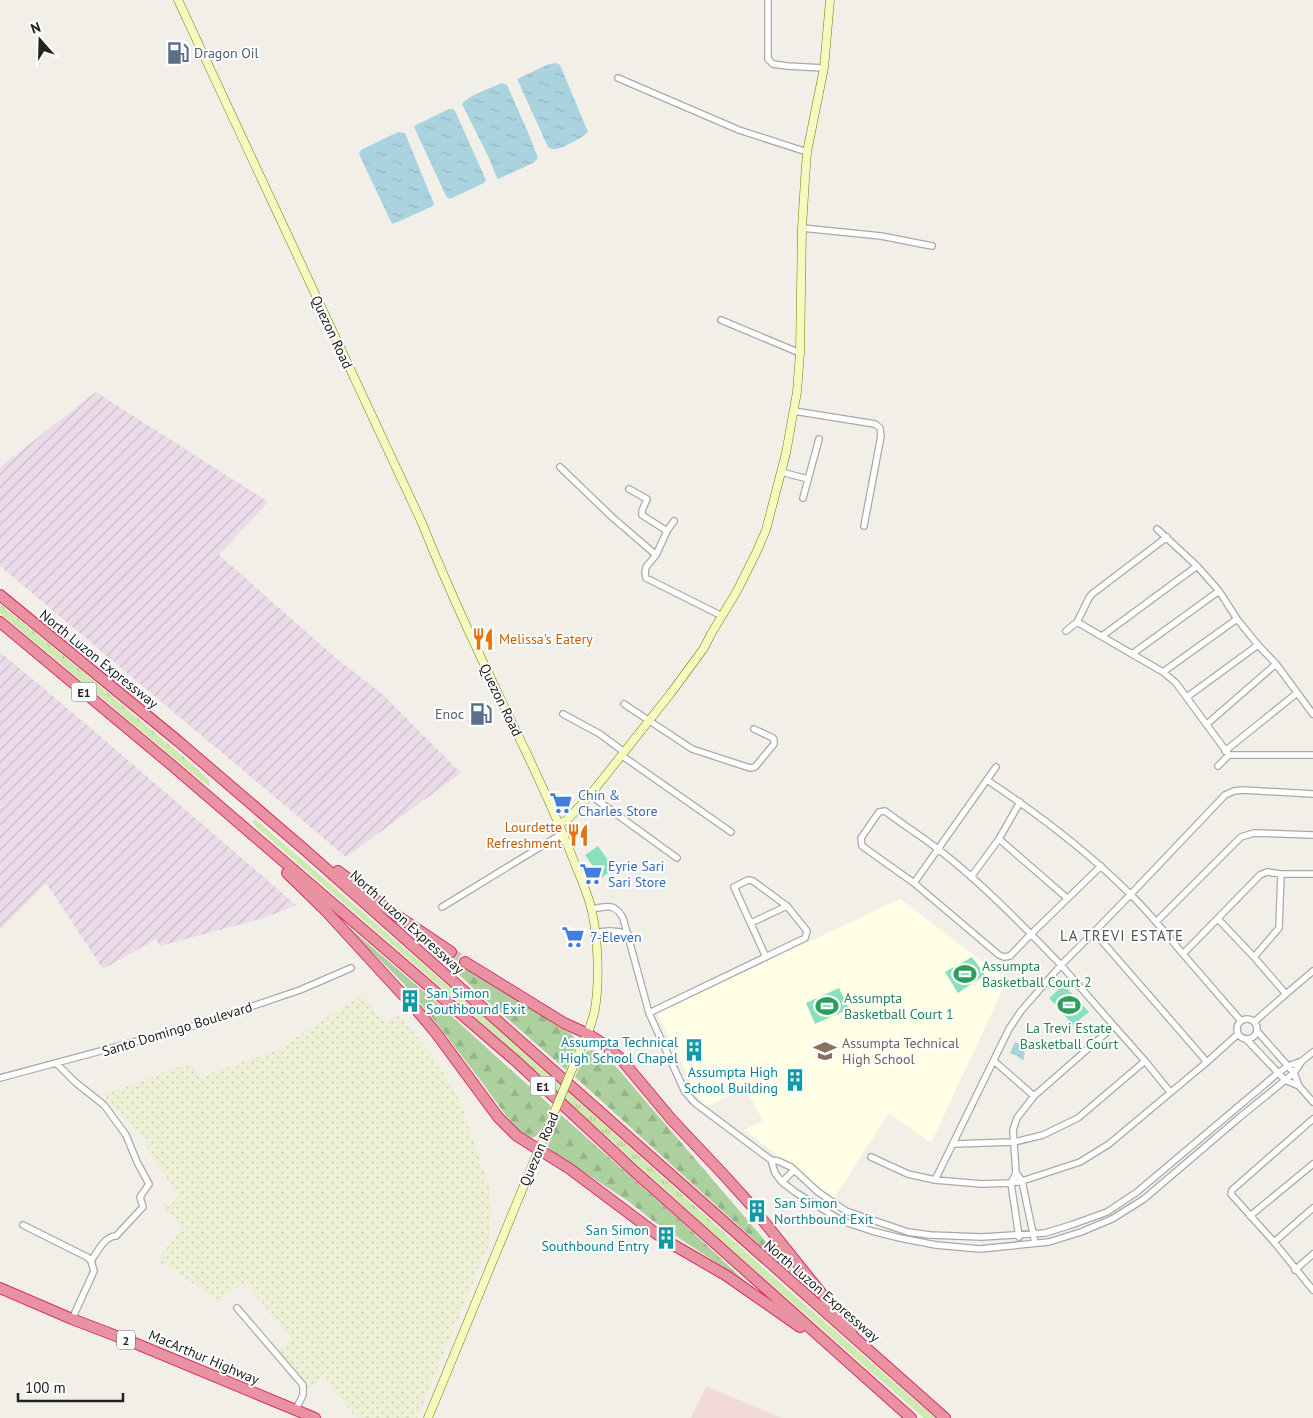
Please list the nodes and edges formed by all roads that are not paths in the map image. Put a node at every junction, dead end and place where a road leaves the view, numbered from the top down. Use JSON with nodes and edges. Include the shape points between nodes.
{"nodes":[{"id":1,"x":178,"y":0,"type":"edge"},
{"id":2,"x":768,"y":0,"type":"edge"},
{"id":3,"x":830,"y":0,"type":"edge"},
{"id":4,"x":824,"y":68,"type":"junction"},
{"id":5,"x":618,"y":78,"type":"dead end"},
{"id":6,"x":807,"y":152,"type":"junction"},
{"id":7,"x":802,"y":228,"type":"junction"},
{"id":8,"x":932,"y":246,"type":"dead end"},
{"id":9,"x":720,"y":320,"type":"dead end"},
{"id":10,"x":800,"y":353,"type":"junction"},
{"id":11,"x":794,"y":411,"type":"junction"},
{"id":12,"x":818,"y":439,"type":"dead end"},
{"id":13,"x":560,"y":466,"type":"dead end"},
{"id":14,"x":781,"y":472,"type":"junction"},
{"id":15,"x":808,"y":479,"type":"junction"},
{"id":16,"x":629,"y":489,"type":"dead end"},
{"id":17,"x":803,"y":498,"type":"dead end"},
{"id":18,"x":674,"y":521,"type":"dead end"},
{"id":19,"x":864,"y":526,"type":"dead end"},
{"id":20,"x":1157,"y":529,"type":"dead end"},
{"id":21,"x":667,"y":531,"type":"junction"},
{"id":22,"x":1167,"y":537,"type":"junction"},
{"id":23,"x":656,"y":555,"type":"junction"},
{"id":24,"x":1197,"y":566,"type":"junction"},
{"id":25,"x":1219,"y":591,"type":"junction"},
{"id":26,"x":0,"y":595,"type":"edge"},
{"id":27,"x":722,"y":616,"type":"junction"},
{"id":28,"x":1237,"y":619,"type":"junction"},
{"id":29,"x":0,"y":622,"type":"edge"},
{"id":30,"x":1077,"y":622,"type":"junction"},
{"id":31,"x":1066,"y":631,"type":"dead end"},
{"id":32,"x":1102,"y":636,"type":"junction"},
{"id":33,"x":1258,"y":645,"type":"junction"},
{"id":34,"x":1132,"y":654,"type":"junction"},
{"id":35,"x":1276,"y":664,"type":"junction"},
{"id":36,"x":1163,"y":672,"type":"junction"},
{"id":37,"x":1297,"y":693,"type":"junction"},
{"id":38,"x":1187,"y":697,"type":"junction"},
{"id":39,"x":624,"y":704,"type":"dead end"},
{"id":40,"x":563,"y":714,"type":"dead end"},
{"id":41,"x":1313,"y":714,"type":"edge"},
{"id":42,"x":649,"y":721,"type":"junction"},
{"id":43,"x":1206,"y":724,"type":"junction"},
{"id":44,"x":754,"y":729,"type":"dead end"},
{"id":45,"x":623,"y":753,"type":"junction"},
{"id":46,"x":1227,"y":753,"type":"junction"},
{"id":47,"x":1313,"y":755,"type":"edge"},
{"id":48,"x":168,"y":762,"type":"junction"},
{"id":49,"x":1218,"y":766,"type":"dead end"},
{"id":50,"x":996,"y":767,"type":"dead end"},
{"id":51,"x":987,"y":780,"type":"junction"},
{"id":52,"x":1313,"y":794,"type":"edge"},
{"id":53,"x":590,"y":795,"type":"junction"},
{"id":54,"x":1020,"y":802,"type":"junction"},
{"id":55,"x":560,"y":824,"type":"junction"},
{"id":56,"x":730,"y":832,"type":"dead end"},
{"id":57,"x":563,"y":833,"type":"junction"},
{"id":58,"x":1313,"y":835,"type":"edge"},
{"id":59,"x":999,"y":839,"type":"junction"},
{"id":60,"x":938,"y":849,"type":"junction"},
{"id":61,"x":305,"y":850,"type":"junction"},
{"id":62,"x":677,"y":858,"type":"dead end"},
{"id":63,"x":1101,"y":866,"type":"junction"},
{"id":64,"x":1281,"y":874,"type":"junction"},
{"id":65,"x":1313,"y":874,"type":"edge"},
{"id":66,"x":971,"y":878,"type":"junction"},
{"id":67,"x":914,"y":883,"type":"junction"},
{"id":68,"x":1131,"y":894,"type":"junction"},
{"id":69,"x":1067,"y":898,"type":"junction"},
{"id":70,"x":788,"y":906,"type":"junction"},
{"id":71,"x":442,"y":907,"type":"dead end"},
{"id":72,"x":591,"y":909,"type":"junction"},
{"id":73,"x":1218,"y":919,"type":"junction"},
{"id":74,"x":1156,"y":922,"type":"junction"},
{"id":75,"x":751,"y":923,"type":"junction"},
{"id":76,"x":1094,"y":932,"type":"junction"},
{"id":77,"x":595,"y":933,"type":"junction"},
{"id":78,"x":628,"y":934,"type":"junction"},
{"id":79,"x":1031,"y":934,"type":"junction"},
{"id":80,"x":450,"y":952,"type":"tunnel mouth"},
{"id":81,"x":1183,"y":954,"type":"junction"},
{"id":82,"x":766,"y":957,"type":"junction"},
{"id":83,"x":1254,"y":957,"type":"junction"},
{"id":84,"x":465,"y":962,"type":"tunnel mouth"},
{"id":85,"x":1061,"y":965,"type":"junction"},
{"id":86,"x":351,"y":968,"type":"dead end"},
{"id":87,"x":1313,"y":971,"type":"edge"},
{"id":88,"x":1286,"y":994,"type":"junction"},
{"id":89,"x":404,"y":995,"type":"tunnel mouth"},
{"id":90,"x":414,"y":1008,"type":"tunnel mouth"},
{"id":91,"x":650,"y":1013,"type":"junction"},
{"id":92,"x":1241,"y":1021,"type":"junction"},
{"id":93,"x":1254,"y":1022,"type":"junction"},
{"id":94,"x":1114,"y":1026,"type":"junction"},
{"id":95,"x":1257,"y":1031,"type":"junction"},
{"id":96,"x":588,"y":1034,"type":"junction"},
{"id":97,"x":1238,"y":1034,"type":"junction"},
{"id":98,"x":1246,"y":1039,"type":"junction"},
{"id":99,"x":1313,"y":1052,"type":"edge"},
{"id":100,"x":994,"y":1061,"type":"junction"},
{"id":101,"x":1145,"y":1061,"type":"junction"},
{"id":102,"x":1302,"y":1061,"type":"junction"},
{"id":103,"x":1207,"y":1062,"type":"junction"},
{"id":104,"x":57,"y":1064,"type":"junction"},
{"id":105,"x":1288,"y":1066,"type":"junction"},
{"id":106,"x":1278,"y":1073,"type":"junction"},
{"id":107,"x":1294,"y":1073,"type":"junction"},
{"id":108,"x":0,"y":1078,"type":"edge"},
{"id":109,"x":1285,"y":1080,"type":"junction"},
{"id":110,"x":1299,"y":1086,"type":"junction"},
{"id":111,"x":1170,"y":1092,"type":"junction"},
{"id":112,"x":1034,"y":1096,"type":"junction"},
{"id":113,"x":1313,"y":1102,"type":"edge"},
{"id":114,"x":1313,"y":1119,"type":"edge"},
{"id":115,"x":1014,"y":1142,"type":"junction"},
{"id":116,"x":953,"y":1144,"type":"junction"},
{"id":117,"x":538,"y":1150,"type":"junction"},
{"id":118,"x":871,"y":1157,"type":"dead end"},
{"id":119,"x":772,"y":1160,"type":"junction"},
{"id":120,"x":1313,"y":1164,"type":"edge"},
{"id":121,"x":794,"y":1170,"type":"junction"},
{"id":122,"x":1016,"y":1172,"type":"junction"},
{"id":123,"x":935,"y":1180,"type":"junction"},
{"id":124,"x":1022,"y":1181,"type":"junction"},
{"id":125,"x":782,"y":1182,"type":"junction"},
{"id":126,"x":1011,"y":1183,"type":"junction"},
{"id":127,"x":818,"y":1192,"type":"junction"},
{"id":128,"x":1137,"y":1192,"type":"junction"},
{"id":129,"x":1144,"y":1199,"type":"junction"},
{"id":130,"x":812,"y":1203,"type":"junction"},
{"id":131,"x":751,"y":1205,"type":"dead end"},
{"id":132,"x":1313,"y":1208,"type":"edge"},
{"id":133,"x":1250,"y":1216,"type":"junction"},
{"id":134,"x":761,"y":1218,"type":"dead end"},
{"id":135,"x":23,"y":1225,"type":"dead end"},
{"id":136,"x":1033,"y":1233,"type":"junction"},
{"id":137,"x":658,"y":1235,"type":"dead end"},
{"id":138,"x":1019,"y":1235,"type":"junction"},
{"id":139,"x":1274,"y":1242,"type":"junction"},
{"id":140,"x":672,"y":1244,"type":"dead end"},
{"id":141,"x":1035,"y":1244,"type":"junction"},
{"id":142,"x":1021,"y":1245,"type":"junction"},
{"id":143,"x":1313,"y":1254,"type":"edge"},
{"id":144,"x":91,"y":1262,"type":"junction"},
{"id":145,"x":1296,"y":1270,"type":"junction"},
{"id":146,"x":0,"y":1288,"type":"edge"},
{"id":147,"x":1313,"y":1290,"type":"edge"},
{"id":148,"x":237,"y":1308,"type":"dead end"},
{"id":149,"x":72,"y":1319,"type":"junction"},
{"id":150,"x":864,"y":1377,"type":"junction"},
{"id":151,"x":296,"y":1409,"type":"junction"},
{"id":152,"x":315,"y":1418,"type":"edge"},
{"id":153,"x":428,"y":1418,"type":"edge"},
{"id":154,"x":911,"y":1418,"type":"edge"},
{"id":155,"x":947,"y":1418,"type":"edge"}],
"edges":[{"from":1,"to":55,"type":"main road","name":"Quezon Road"},
{"from":2,"to":4,"type":"street","via":[[768,59],[773,64]]},
{"from":3,"to":4,"type":"main road"},
{"from":4,"to":6,"type":"main road"},
{"from":5,"to":6,"type":"street","via":[[739,130]]},
{"from":6,"to":7,"type":"main road"},
{"from":7,"to":8,"type":"street","via":[[881,236]]},
{"from":7,"to":10,"type":"main road"},
{"from":9,"to":10,"type":"street"},
{"from":10,"to":11,"type":"main road"},
{"from":11,"to":14,"type":"main road"},
{"from":11,"to":19,"type":"street","via":[[875,424],[880,428]]},
{"from":12,"to":15,"type":"street"},
{"from":13,"to":23,"type":"street"},
{"from":14,"to":15,"type":"street"},
{"from":14,"to":27,"type":"main road","via":[[766,530]]},
{"from":15,"to":17,"type":"street"},
{"from":16,"to":21,"type":"street","via":[[647,499],[642,515]]},
{"from":18,"to":21,"type":"street"},
{"from":20,"to":22,"type":"street"},
{"from":21,"to":23,"type":"street"},
{"from":22,"to":24,"type":"street"},
{"from":22,"to":30,"type":"street","via":[[1092,594]]},
{"from":23,"to":27,"type":"street","via":[[646,567],[646,578]]},
{"from":24,"to":25,"type":"street"},
{"from":24,"to":32,"type":"street"},
{"from":25,"to":28,"type":"street"},
{"from":25,"to":34,"type":"street"},
{"from":26,"to":61,"type":"highway","name":"North Luzon Expressway","number":"E1"},
{"from":27,"to":42,"type":"main road","via":[[704,648]]},
{"from":28,"to":33,"type":"street"},
{"from":28,"to":36,"type":"street"},
{"from":29,"to":48,"type":"highway","number":"E1"},
{"from":30,"to":31,"type":"street"},
{"from":30,"to":32,"type":"street"},
{"from":32,"to":34,"type":"street"},
{"from":33,"to":35,"type":"street"},
{"from":33,"to":38,"type":"street"},
{"from":34,"to":36,"type":"street"},
{"from":35,"to":37,"type":"street"},
{"from":35,"to":43,"type":"street"},
{"from":36,"to":38,"type":"street"},
{"from":37,"to":41,"type":"street"},
{"from":37,"to":46,"type":"street"},
{"from":38,"to":43,"type":"street"},
{"from":39,"to":42,"type":"street"},
{"from":40,"to":45,"type":"street","via":[[600,734]]},
{"from":42,"to":44,"type":"street","via":[[692,749],[750,768],[755,767],[774,744],[773,738]]},
{"from":42,"to":45,"type":"main road"},
{"from":43,"to":46,"type":"street"},
{"from":45,"to":53,"type":"main road"},
{"from":45,"to":56,"type":"street"},
{"from":46,"to":47,"type":"street"},
{"from":46,"to":49,"type":"street"},
{"from":48,"to":89,"type":"highway","via":[[183,782],[306,891]]},
{"from":48,"to":150,"type":"highway","number":"E1","via":[[517,1062]]},
{"from":50,"to":51,"type":"street"},
{"from":51,"to":54,"type":"street"},
{"from":51,"to":60,"type":"street"},
{"from":52,"to":68,"type":"street","via":[[1243,790],[1225,795]]},
{"from":53,"to":55,"type":"main road"},
{"from":53,"to":62,"type":"street"},
{"from":54,"to":59,"type":"street"},
{"from":54,"to":63,"type":"street"},
{"from":55,"to":57,"type":"main road","name":"Quezon Road"},
{"from":57,"to":71,"type":"street"},
{"from":57,"to":72,"type":"main road","name":"Quezon Road"},
{"from":58,"to":74,"type":"street","via":[[1254,833],[1241,837]]},
{"from":59,"to":66,"type":"street"},
{"from":59,"to":69,"type":"street"},
{"from":60,"to":66,"type":"street"},
{"from":60,"to":67,"type":"street"},
{"from":60,"to":67,"type":"street","via":[[884,811],[879,812],[860,838],[862,846]]},
{"from":61,"to":80,"type":"highway","via":[[322,858],[390,912]]},
{"from":61,"to":155,"type":"highway","name":"North Luzon Expressway","number":"E1"},
{"from":63,"to":68,"type":"street"},
{"from":63,"to":69,"type":"street"},
{"from":64,"to":65,"type":"street"},
{"from":64,"to":73,"type":"street","via":[[1268,872],[1260,875]]},
{"from":64,"to":83,"type":"street","via":[[1279,928]]},
{"from":66,"to":79,"type":"street"},
{"from":67,"to":79,"type":"street","via":[[999,955],[1010,956]]},
{"from":68,"to":74,"type":"street"},
{"from":68,"to":76,"type":"street"},
{"from":69,"to":79,"type":"street"},
{"from":70,"to":75,"type":"street"},
{"from":70,"to":75,"type":"street","via":[[753,880],[748,880],[734,887]]},
{"from":70,"to":82,"type":"street","via":[[807,931],[805,938]]},
{"from":72,"to":77,"type":"main road","name":"Quezon Road"},
{"from":72,"to":78,"type":"street","via":[[616,908]]},
{"from":73,"to":81,"type":"street"},
{"from":73,"to":83,"type":"street"},
{"from":74,"to":81,"type":"street"},
{"from":75,"to":82,"type":"street"},
{"from":76,"to":85,"type":"street"},
{"from":76,"to":103,"type":"street"},
{"from":77,"to":78,"type":"street","via":[[608,930]]},
{"from":77,"to":96,"type":"main road","name":"Quezon Road","via":[[595,1009]]},
{"from":78,"to":91,"type":"street"},
{"from":79,"to":85,"type":"street"},
{"from":81,"to":92,"type":"street"},
{"from":82,"to":91,"type":"street"},
{"from":83,"to":88,"type":"street"},
{"from":84,"to":96,"type":"highway","via":[[564,1023]]},
{"from":85,"to":94,"type":"street"},
{"from":85,"to":100,"type":"street","via":[[1021,1011]]},
{"from":86,"to":104,"type":"street","name":"Santo Domingo Boulevard","via":[[300,990],[215,1019]]},
{"from":87,"to":88,"type":"street"},
{"from":88,"to":93,"type":"street"},
{"from":90,"to":117,"type":"highway","via":[[436,1032],[498,1117],[517,1136]]},
{"from":91,"to":119,"type":"street","via":[[684,1092]]},
{"from":92,"to":93,"type":"street"},
{"from":92,"to":97,"type":"street"},
{"from":93,"to":95,"type":"street"},
{"from":94,"to":101,"type":"street"},
{"from":94,"to":112,"type":"street"},
{"from":95,"to":98,"type":"street"},
{"from":95,"to":105,"type":"street"},
{"from":96,"to":117,"type":"main road","name":"Quezon Road","bridge":true},
{"from":96,"to":131,"type":"highway","via":[[621,1059]]},
{"from":97,"to":98,"type":"street"},
{"from":97,"to":103,"type":"street"},
{"from":98,"to":106,"type":"street"},
{"from":99,"to":102,"type":"street"},
{"from":100,"to":112,"type":"street"},
{"from":100,"to":116,"type":"street"},
{"from":101,"to":111,"type":"street"},
{"from":101,"to":115,"type":"street","via":[[1078,1118],[1043,1135]]},
{"from":102,"to":105,"type":"street"},
{"from":102,"to":107,"type":"street"},
{"from":103,"to":111,"type":"street"},
{"from":104,"to":108,"type":"street","name":"Santo Domingo Boulevard"},
{"from":104,"to":144,"type":"street","via":[[104,1104],[126,1134],[149,1184],[140,1197],[143,1207],[116,1236],[107,1240]]},
{"from":105,"to":106,"type":"street"},
{"from":105,"to":107,"type":"street"},
{"from":106,"to":109,"type":"street"},
{"from":106,"to":128,"type":"street"},
{"from":107,"to":109,"type":"street"},
{"from":107,"to":110,"type":"street"},
{"from":109,"to":110,"type":"street"},
{"from":109,"to":129,"type":"street"},
{"from":110,"to":113,"type":"street"},
{"from":111,"to":124,"type":"street","via":[[1093,1155]]},
{"from":112,"to":115,"type":"street","via":[[1017,1118]]},
{"from":114,"to":133,"type":"street","via":[[1232,1190],[1234,1199]]},
{"from":115,"to":116,"type":"street"},
{"from":115,"to":122,"type":"street"},
{"from":116,"to":123,"type":"street"},
{"from":117,"to":137,"type":"highway","via":[[570,1169]]},
{"from":117,"to":153,"type":"main road","name":"Quezon Road"},
{"from":118,"to":123,"type":"street","via":[[908,1174]]},
{"from":119,"to":121,"type":"street"},
{"from":119,"to":125,"type":"street","via":[[775,1173]]},
{"from":120,"to":133,"type":"street"},
{"from":121,"to":125,"type":"street"},
{"from":121,"to":127,"type":"street"},
{"from":122,"to":124,"type":"street"},
{"from":122,"to":126,"type":"street"},
{"from":123,"to":126,"type":"street"},
{"from":124,"to":126,"type":"street"},
{"from":124,"to":136,"type":"street"},
{"from":125,"to":130,"type":"street"},
{"from":126,"to":138,"type":"street"},
{"from":127,"to":130,"type":"street"},
{"from":127,"to":138,"type":"street","via":[[846,1211],[908,1232],[982,1237]]},
{"from":128,"to":129,"type":"street"},
{"from":128,"to":136,"type":"street","via":[[1107,1212],[1071,1226]]},
{"from":129,"to":141,"type":"street","via":[[1112,1219],[1081,1232]]},
{"from":130,"to":142,"type":"street","via":[[842,1221],[900,1238],[980,1249]]},
{"from":132,"to":139,"type":"street"},
{"from":133,"to":139,"type":"street"},
{"from":134,"to":155,"type":"highway","via":[[844,1320]]},
{"from":135,"to":144,"type":"street"},
{"from":136,"to":138,"type":"street"},
{"from":136,"to":141,"type":"street"},
{"from":138,"to":142,"type":"street"},
{"from":139,"to":145,"type":"street"},
{"from":140,"to":150,"type":"highway","via":[[727,1276]]},
{"from":141,"to":142,"type":"street"},
{"from":143,"to":145,"type":"street"},
{"from":144,"to":149,"type":"street","via":[[94,1271]]},
{"from":145,"to":147,"type":"street"},
{"from":146,"to":149,"type":"highway","name":"MacArthur Highway","number":"2"},
{"from":148,"to":151,"type":"street","via":[[303,1385],[303,1395]]},
{"from":149,"to":151,"type":"highway","name":"MacArthur Highway","number":"2"},
{"from":150,"to":154,"type":"highway","number":"E1"},
{"from":151,"to":152,"type":"highway","name":"MacArthur Highway","number":"2"}]}
